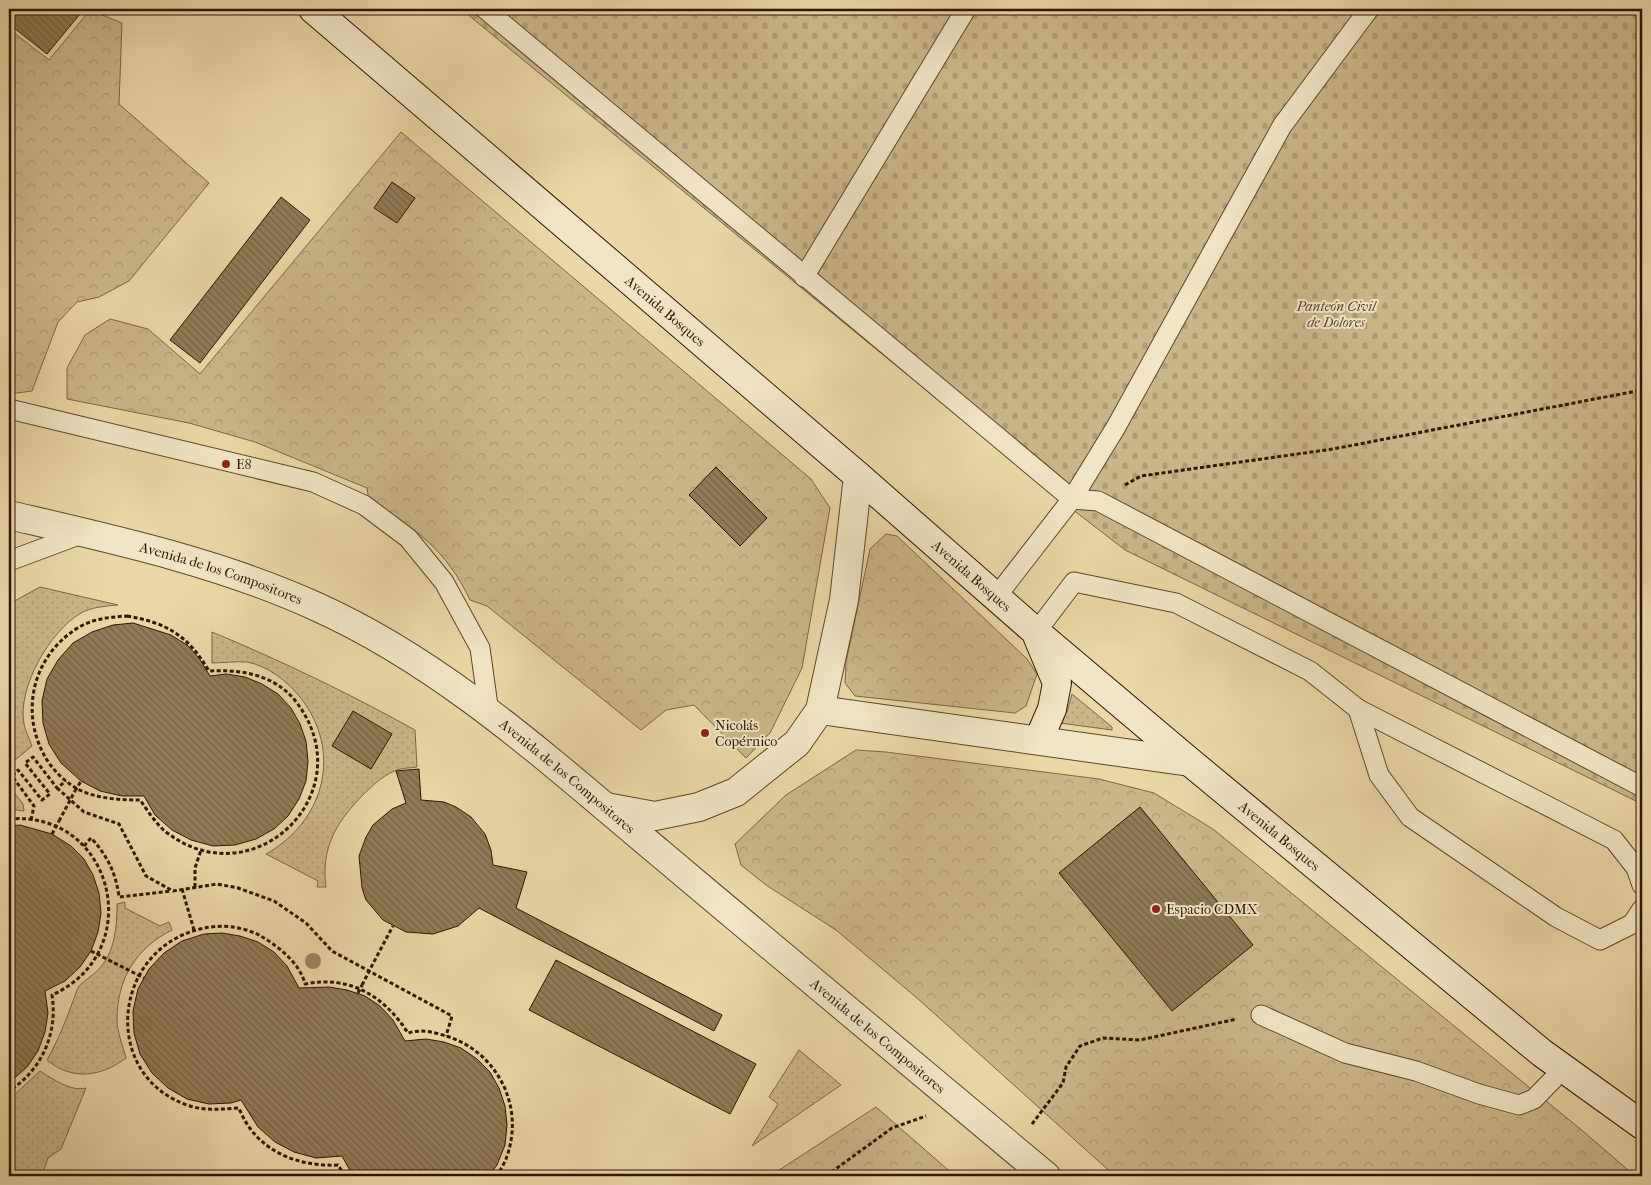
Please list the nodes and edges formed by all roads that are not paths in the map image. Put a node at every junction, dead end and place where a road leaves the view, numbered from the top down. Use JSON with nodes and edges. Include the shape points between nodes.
{"nodes":[{"id":1,"x":314,"y":9,"type":"edge"},
{"id":2,"x":485,"y":9,"type":"edge"},
{"id":3,"x":966,"y":9,"type":"edge"},
{"id":4,"x":1369,"y":9,"type":"edge"},
{"id":5,"x":804,"y":277,"type":"junction"},
{"id":6,"x":9,"y":409,"type":"edge"},
{"id":7,"x":858,"y":476,"type":"junction"},
{"id":8,"x":1072,"y":498,"type":"junction"},
{"id":9,"x":9,"y":515,"type":"edge"},
{"id":10,"x":85,"y":532,"type":"junction"},
{"id":11,"x":9,"y":561,"type":"edge"},
{"id":12,"x":996,"y":597,"type":"junction"},
{"id":13,"x":1036,"y":632,"type":"junction"},
{"id":14,"x":1358,"y":709,"type":"junction"},
{"id":15,"x":820,"y":710,"type":"junction"},
{"id":16,"x":489,"y":713,"type":"junction"},
{"id":17,"x":1039,"y":739,"type":"junction"},
{"id":18,"x":1190,"y":762,"type":"junction"},
{"id":19,"x":1642,"y":786,"type":"edge"},
{"id":20,"x":605,"y":807,"type":"junction"},
{"id":21,"x":1642,"y":885,"type":"edge"},
{"id":22,"x":1642,"y":909,"type":"edge"},
{"id":23,"x":1261,"y":1015,"type":"road end"},
{"id":24,"x":1564,"y":1068,"type":"junction"},
{"id":25,"x":1642,"y":1125,"type":"edge"},
{"id":26,"x":1046,"y":1176,"type":"edge"}],
"edges":[{"from":1,"to":7,"type":"street","name":"Avenida Bosques"},
{"from":2,"to":5,"type":"lane"},
{"from":3,"to":5,"type":"lane"},
{"from":4,"to":8,"type":"lane","via":[[1282,126],[1116,427]]},
{"from":5,"to":8,"type":"lane"},
{"from":6,"to":16,"type":"lane","via":[[313,482],[364,505],[408,538],[444,582],[480,648]]},
{"from":7,"to":12,"type":"street","name":"Avenida Bosques"},
{"from":7,"to":15,"type":"street","via":[[844,600]]},
{"from":8,"to":12,"type":"lane"},
{"from":8,"to":19,"type":"lane","via":[[1098,501]]},
{"from":9,"to":10,"type":"street","name":"Avenida de los Compositores"},
{"from":10,"to":11,"type":"lane"},
{"from":10,"to":16,"type":"street","name":"Avenida de los Compositores","via":[[228,571],[317,606],[427,669]]},
{"from":12,"to":13,"type":"street","name":"Avenida Bosques"},
{"from":13,"to":14,"type":"lane","via":[[1074,582],[1176,603],[1310,671]]},
{"from":13,"to":17,"type":"street","via":[[1057,682],[1052,710]]},
{"from":13,"to":18,"type":"street","name":"Avenida Bosques"},
{"from":14,"to":21,"type":"lane","via":[[1614,840],[1636,868]]},
{"from":14,"to":22,"type":"lane","via":[[1379,775],[1410,817],[1556,917],[1600,940],[1632,924]]},
{"from":15,"to":17,"type":"street"},
{"from":15,"to":20,"type":"street","via":[[796,743],[736,792],[699,807],[655,816]]},
{"from":16,"to":20,"type":"street","name":"Avenida de los Compositores"},
{"from":17,"to":18,"type":"street"},
{"from":18,"to":24,"type":"street","name":"Avenida Bosques"},
{"from":20,"to":26,"type":"street","name":"Avenida de los Compositores"},
{"from":23,"to":24,"type":"lane","via":[[1345,1053],[1416,1071],[1519,1105],[1534,1099]]},
{"from":24,"to":25,"type":"street","name":"Avenida Bosques"}]}
